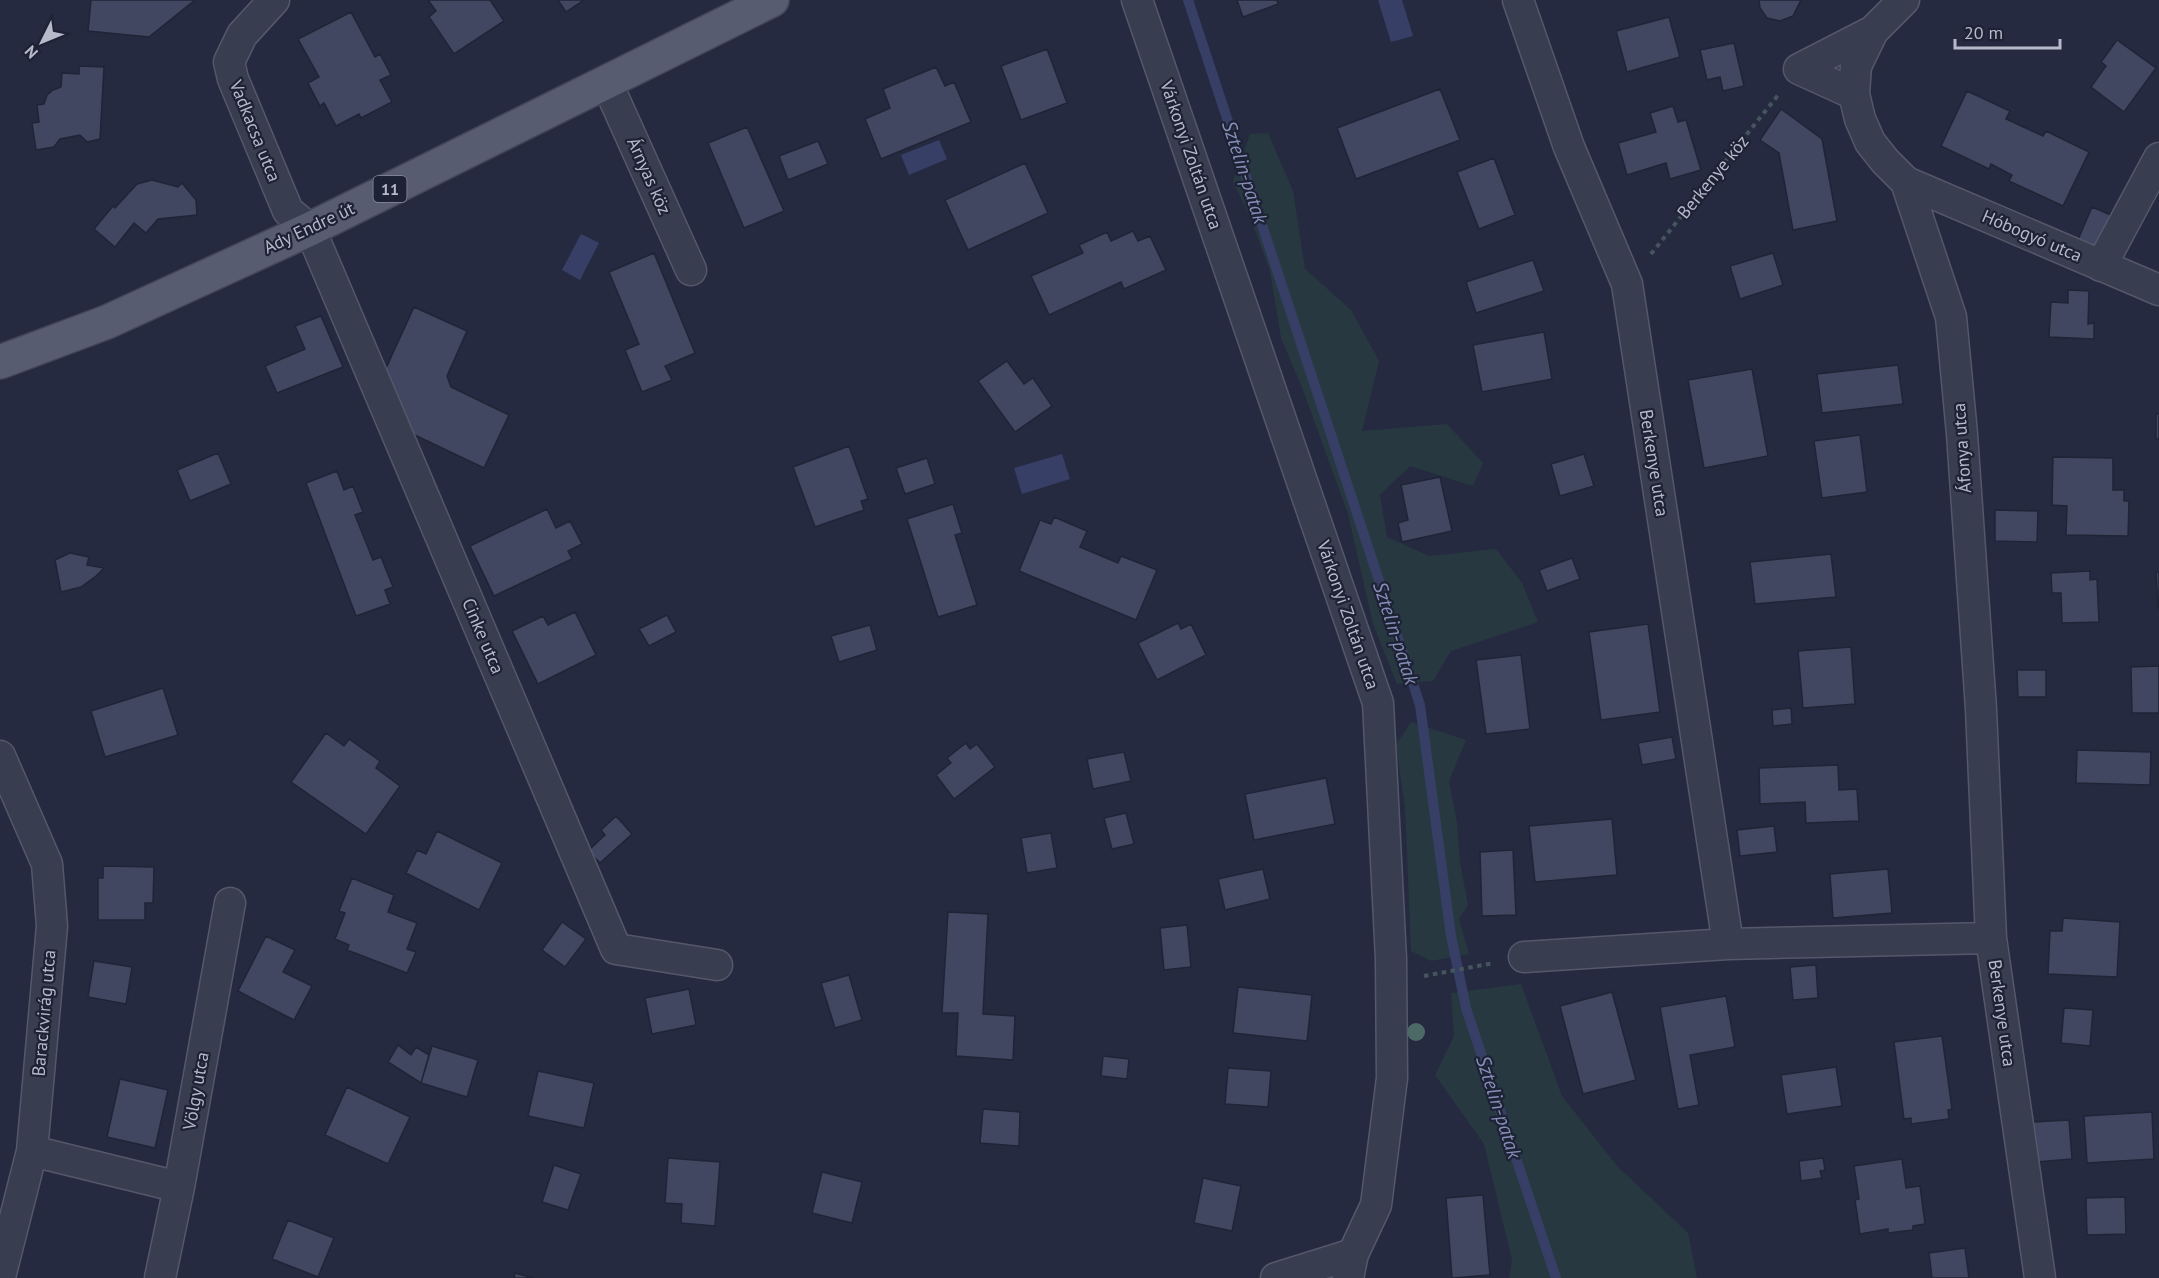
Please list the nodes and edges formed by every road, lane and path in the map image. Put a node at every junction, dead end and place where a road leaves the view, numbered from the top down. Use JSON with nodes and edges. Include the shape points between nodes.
{"nodes":[{"id":1,"x":274,"y":0,"type":"edge"},
{"id":2,"x":772,"y":0,"type":"edge"},
{"id":3,"x":1137,"y":0,"type":"edge"},
{"id":4,"x":1518,"y":0,"type":"edge"},
{"id":5,"x":1904,"y":0,"type":"edge"},
{"id":6,"x":1874,"y":31,"type":"junction"},
{"id":7,"x":1799,"y":69,"type":"junction"},
{"id":8,"x":606,"y":81,"type":"junction"},
{"id":9,"x":1854,"y":94,"type":"junction"},
{"id":10,"x":2159,"y":158,"type":"edge"},
{"id":11,"x":1906,"y":182,"type":"junction"},
{"id":12,"x":310,"y":229,"type":"junction"},
{"id":13,"x":2101,"y":266,"type":"junction"},
{"id":14,"x":692,"y":270,"type":"dead end"},
{"id":15,"x":1627,"y":284,"type":"junction"},
{"id":16,"x":2159,"y":290,"type":"edge"},
{"id":17,"x":0,"y":362,"type":"edge"},
{"id":18,"x":0,"y":756,"type":"edge"},
{"id":19,"x":230,"y":903,"type":"dead end"},
{"id":20,"x":1991,"y":938,"type":"junction"},
{"id":21,"x":1728,"y":944,"type":"junction"},
{"id":22,"x":1524,"y":957,"type":"dead end"},
{"id":23,"x":717,"y":965,"type":"dead end"},
{"id":24,"x":1482,"y":966,"type":"dead end"},
{"id":25,"x":1424,"y":976,"type":"dead end"},
{"id":26,"x":32,"y":1151,"type":"junction"},
{"id":27,"x":179,"y":1186,"type":"junction"},
{"id":28,"x":1350,"y":1266,"type":"edge"},
{"id":29,"x":0,"y":1277,"type":"edge"},
{"id":30,"x":160,"y":1278,"type":"edge"},
{"id":31,"x":1276,"y":1278,"type":"edge"},
{"id":32,"x":2040,"y":1278,"type":"edge"}],
"edges":[{"from":1,"to":12,"type":"street","name":"Vadkacsa utca","via":[[242,35],[229,62],[288,211]]},
{"from":2,"to":8,"type":"main road","name":"Ady Endre út","number":"11"},
{"from":3,"to":28,"type":"street","name":"Várkonyi Zoltán utca","via":[[1378,704],[1392,1078],[1376,1205]]},
{"from":4,"to":15,"type":"street","name":"Berkenye utca","via":[[1569,147]]},
{"from":5,"to":6,"type":"street","name":"Áfonya utca"},
{"from":6,"to":7,"type":"street"},
{"from":6,"to":9,"type":"street","name":"Áfonya utca","via":[[1856,66]]},
{"from":7,"to":9,"type":"street"},
{"from":7,"to":15,"type":"path","name":"Berkenye köz"},
{"from":8,"to":12,"type":"main road","name":"Ady Endre út","number":"11"},
{"from":8,"to":14,"type":"street","name":"Árnyas köz"},
{"from":9,"to":11,"type":"street","name":"Áfonya utca","via":[[1870,142]]},
{"from":10,"to":13,"type":"street"},
{"from":11,"to":13,"type":"street","name":"Hóbogyó utca"},
{"from":11,"to":20,"type":"street","name":"Áfonya utca","via":[[1951,317],[1981,709]]},
{"from":12,"to":17,"type":"main road","name":"Ady Endre út","number":"11","via":[[107,322]]},
{"from":12,"to":23,"type":"street","name":"Cinke utca","via":[[616,949]]},
{"from":13,"to":16,"type":"street","name":"Hóbogyó utca"},
{"from":15,"to":21,"type":"street","name":"Berkenye utca"},
{"from":18,"to":26,"type":"street","name":"Barackvirág utca","via":[[47,864],[50,895],[52,926]]},
{"from":19,"to":27,"type":"street","name":"Völgy utca"},
{"from":20,"to":21,"type":"street","name":"Berkenye utca"},
{"from":20,"to":32,"type":"street","name":"Berkenye utca"},
{"from":21,"to":22,"type":"street","name":"Berkenye utca"},
{"from":24,"to":25,"type":"path"},
{"from":26,"to":27,"type":"street"},
{"from":26,"to":29,"type":"street","name":"Barackvirág utca"},
{"from":27,"to":30,"type":"street","name":"Völgy utca"},
{"from":28,"to":31,"type":"street"}]}
